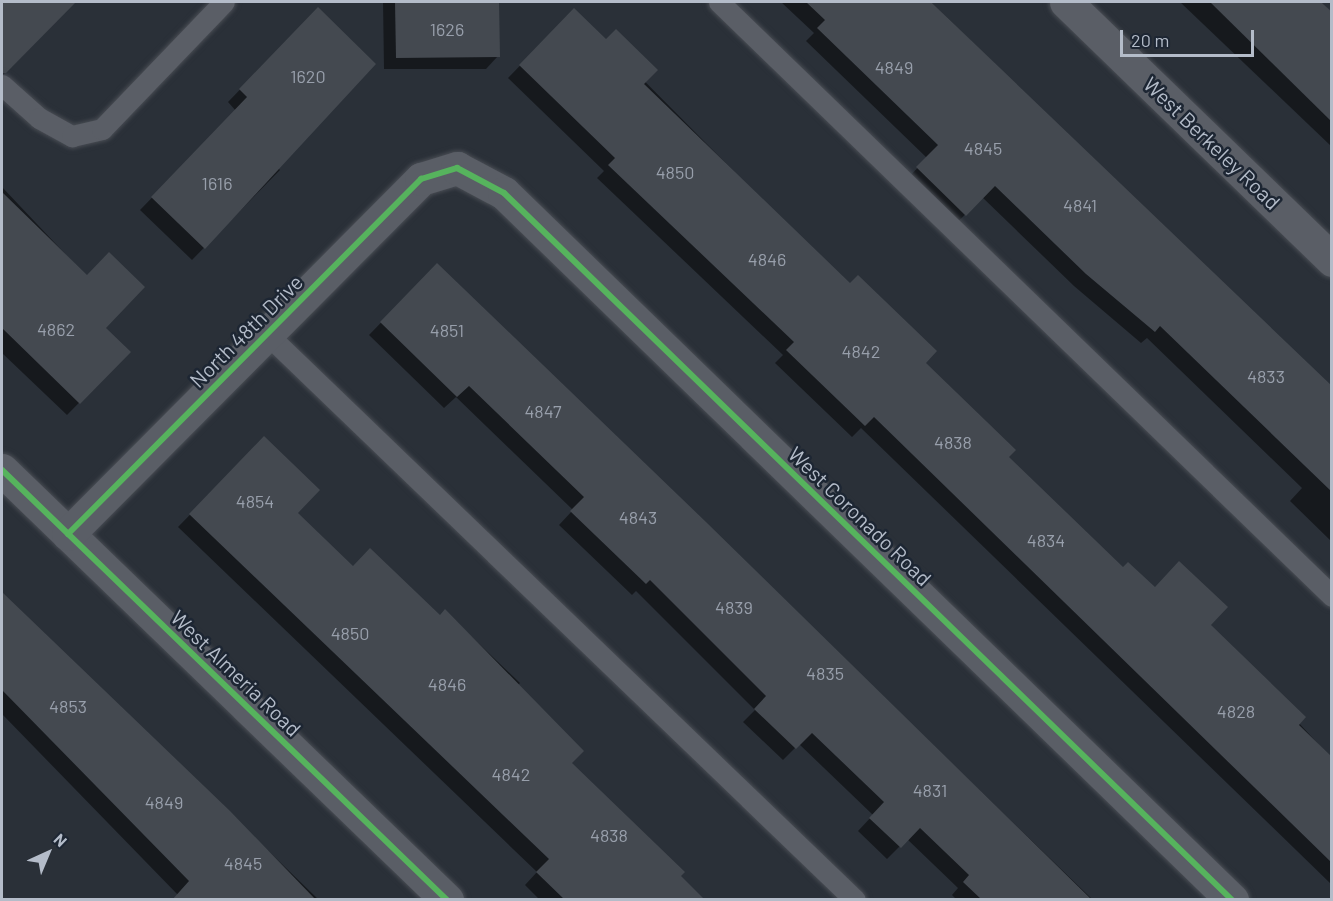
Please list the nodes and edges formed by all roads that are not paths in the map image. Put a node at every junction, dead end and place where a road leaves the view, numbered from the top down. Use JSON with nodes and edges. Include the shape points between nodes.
{"nodes":[{"id":1,"x":224,"y":2,"type":"edge"},
{"id":2,"x":719,"y":2,"type":"edge"},
{"id":3,"x":1066,"y":2,"type":"edge"},
{"id":4,"x":2,"y":86,"type":"edge"},
{"id":5,"x":457,"y":168,"type":"joint"},
{"id":6,"x":1332,"y":260,"type":"edge"},
{"id":7,"x":267,"y":334,"type":"junction"},
{"id":8,"x":2,"y":470,"type":"edge"},
{"id":9,"x":68,"y":534,"type":"junction"},
{"id":10,"x":1332,"y":596,"type":"edge"},
{"id":11,"x":447,"y":900,"type":"edge"},
{"id":12,"x":855,"y":900,"type":"edge"},
{"id":13,"x":1232,"y":900,"type":"edge"}],
"edges":[{"from":1,"to":4,"type":"lane","via":[[102,129],[72,136],[39,118]]},
{"from":2,"to":10,"type":"lane"},
{"from":3,"to":6,"type":"street","name":"West Berkeley Road"},
{"from":5,"to":7,"type":"street","name":"North 48th Drive","via":[[421,179]]},
{"from":5,"to":13,"type":"street","name":"West Coronado Road","via":[[504,193]]},
{"from":7,"to":9,"type":"street","name":"North 48th Drive"},
{"from":7,"to":12,"type":"lane"},
{"from":8,"to":9,"type":"street","name":"West Almeria Road"},
{"from":9,"to":11,"type":"street","name":"West Almeria Road"}]}
